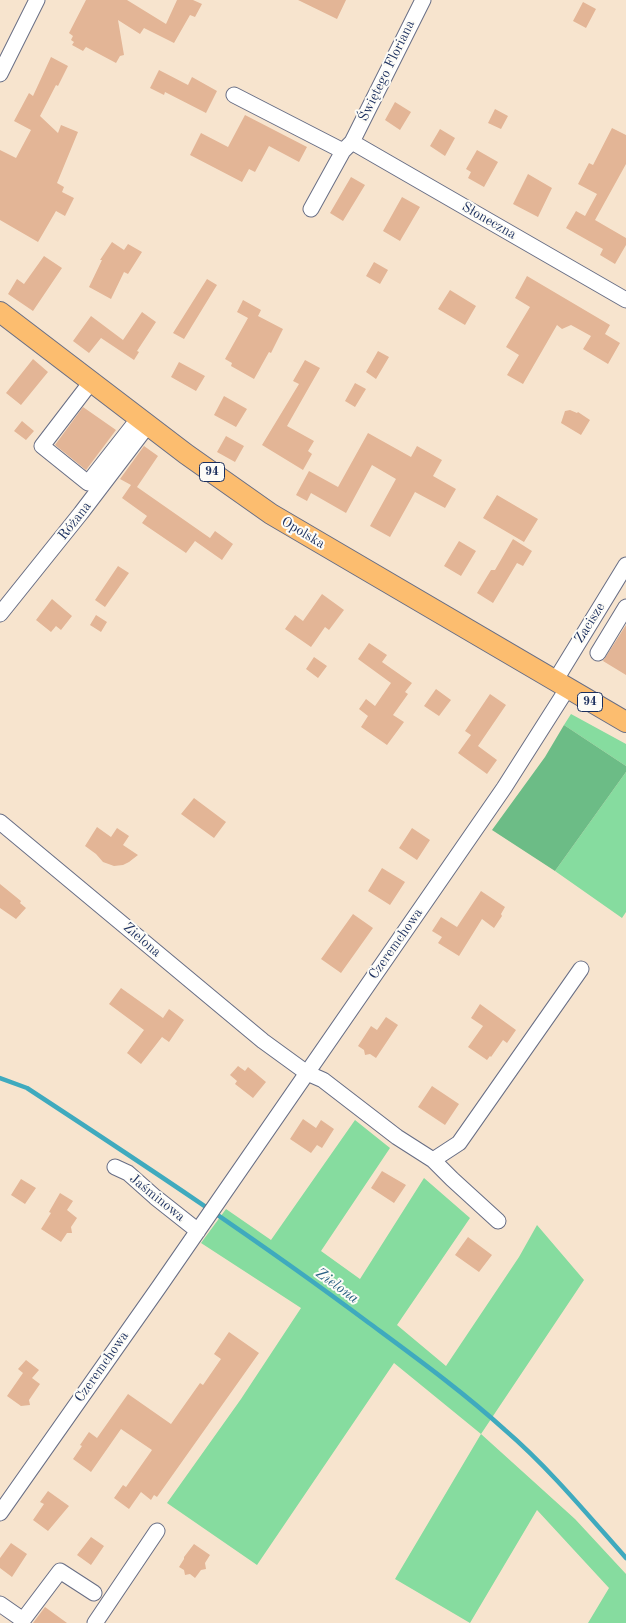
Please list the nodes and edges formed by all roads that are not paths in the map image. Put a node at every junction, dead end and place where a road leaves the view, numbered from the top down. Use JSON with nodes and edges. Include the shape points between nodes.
{"nodes":[{"id":1,"x":37,"y":0,"type":"edge"},
{"id":2,"x":423,"y":0,"type":"edge"},
{"id":3,"x":0,"y":74,"type":"edge"},
{"id":4,"x":234,"y":95,"type":"dead end"},
{"id":5,"x":348,"y":147,"type":"junction"},
{"id":6,"x":312,"y":209,"type":"dead end"},
{"id":7,"x":626,"y":300,"type":"edge"},
{"id":8,"x":0,"y":312,"type":"edge"},
{"id":9,"x":91,"y":382,"type":"junction"},
{"id":10,"x":143,"y":421,"type":"junction"},
{"id":11,"x":624,"y":574,"type":"edge"},
{"id":12,"x":626,"y":607,"type":"edge"},
{"id":13,"x":0,"y":614,"type":"edge"},
{"id":14,"x":598,"y":653,"type":"dead end"},
{"id":15,"x":561,"y":685,"type":"junction"},
{"id":16,"x":624,"y":716,"type":"edge"},
{"id":17,"x":0,"y":822,"type":"edge"},
{"id":18,"x":580,"y":969,"type":"dead end"},
{"id":19,"x":307,"y":1073,"type":"junction"},
{"id":20,"x":434,"y":1160,"type":"junction"},
{"id":21,"x":115,"y":1167,"type":"dead end"},
{"id":22,"x":498,"y":1221,"type":"dead end"},
{"id":23,"x":202,"y":1226,"type":"junction"},
{"id":24,"x":0,"y":1513,"type":"edge"},
{"id":25,"x":157,"y":1531,"type":"dead end"},
{"id":26,"x":94,"y":1593,"type":"dead end"},
{"id":27,"x":0,"y":1604,"type":"edge"},
{"id":28,"x":22,"y":1621,"type":"edge"},
{"id":29,"x":95,"y":1623,"type":"edge"}],
"edges":[{"from":1,"to":3,"type":"street"},
{"from":2,"to":5,"type":"street","name":"Świętego Floriana"},
{"from":4,"to":5,"type":"street","name":"Słoneczna"},
{"from":5,"to":6,"type":"street","name":"Świętego Floriana"},
{"from":5,"to":7,"type":"street","name":"Słoneczna"},
{"from":8,"to":9,"type":"main road","name":"Opolska","number":"94"},
{"from":9,"to":10,"type":"main road","name":"Opolska","number":"94"},
{"from":9,"to":10,"type":"street","via":[[42,446],[88,484]]},
{"from":10,"to":13,"type":"street","name":"Różana","via":[[76,520]]},
{"from":10,"to":15,"type":"main road","name":"Opolska","number":"94","via":[[271,514]]},
{"from":11,"to":15,"type":"street","name":"Zacisze"},
{"from":12,"to":14,"type":"street"},
{"from":15,"to":16,"type":"main road","name":"Opolska","number":"94"},
{"from":15,"to":19,"type":"street","name":"Czeremchowa","via":[[504,788]]},
{"from":17,"to":19,"type":"street","name":"Zielona","via":[[262,1041]]},
{"from":18,"to":20,"type":"street","via":[[459,1143]]},
{"from":19,"to":20,"type":"street","name":"Zielona","via":[[323,1080],[397,1137]]},
{"from":19,"to":23,"type":"street","name":"Czeremchowa"},
{"from":20,"to":22,"type":"street","name":"Zielona"},
{"from":21,"to":23,"type":"street","name":"Jaśminowa"},
{"from":23,"to":24,"type":"street","name":"Czeremchowa"},
{"from":25,"to":29,"type":"street"},
{"from":26,"to":28,"type":"street","via":[[60,1570]]},
{"from":27,"to":28,"type":"street"}]}
